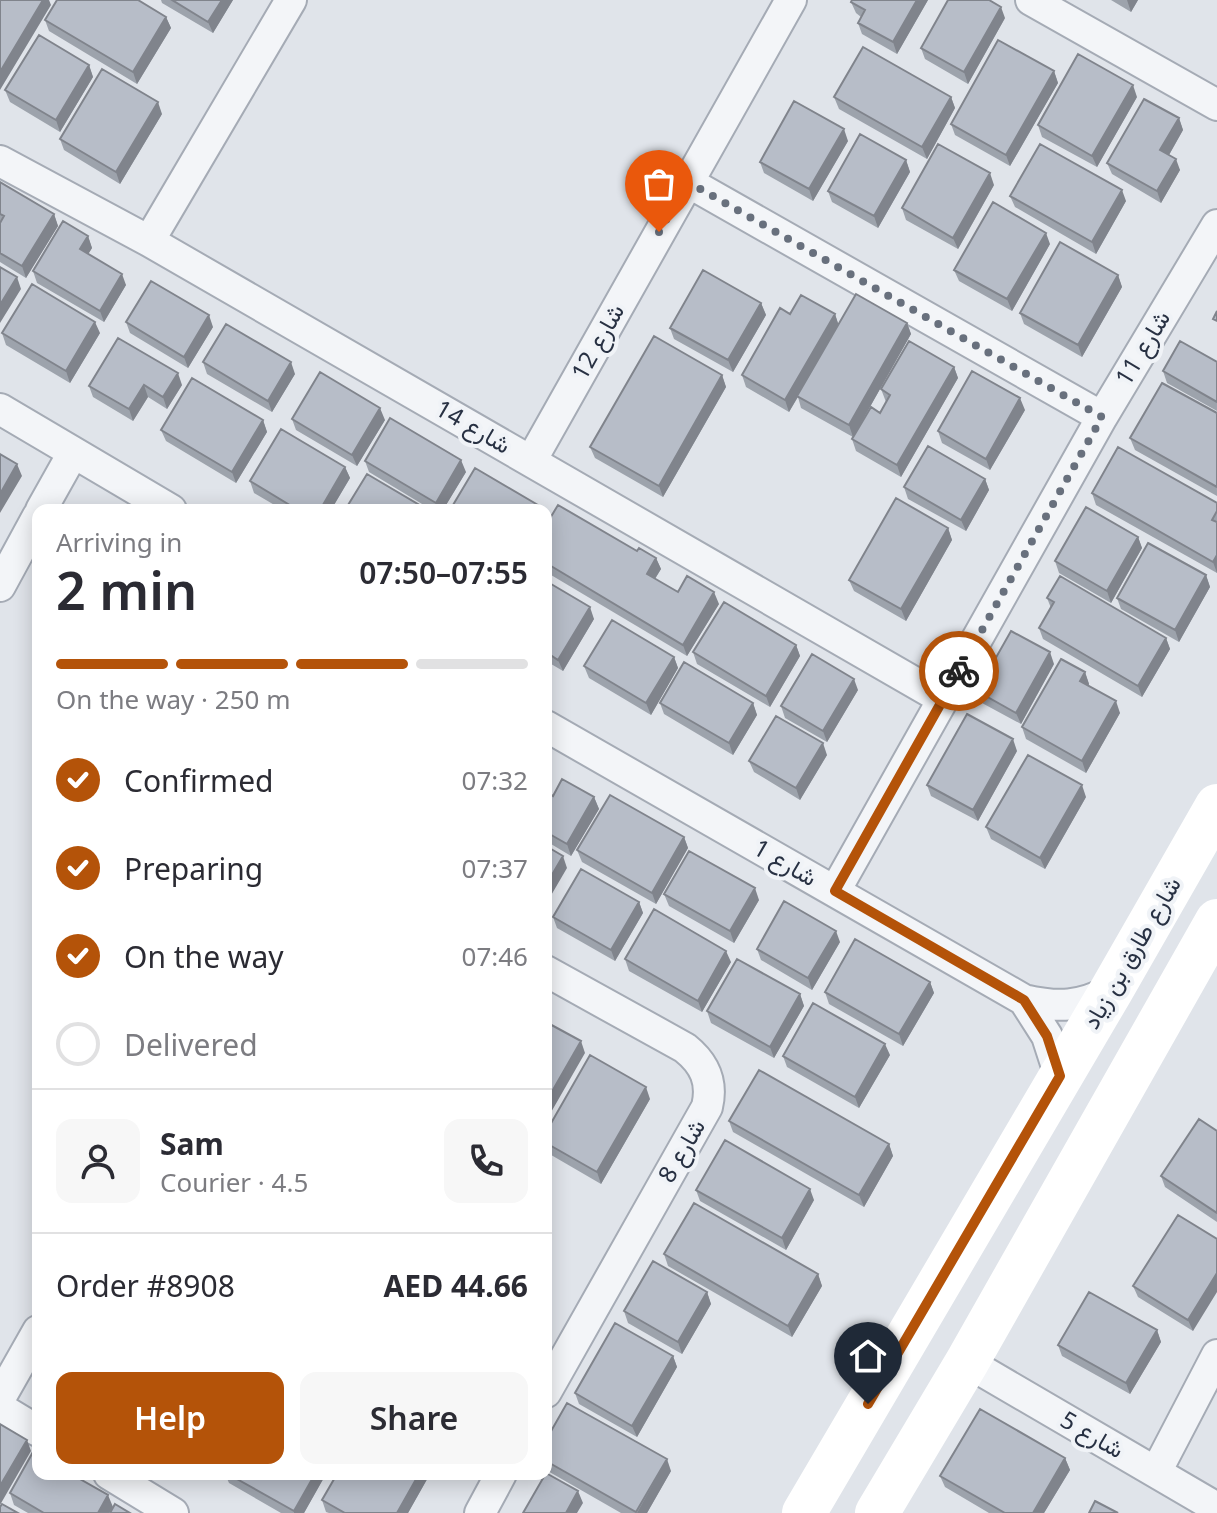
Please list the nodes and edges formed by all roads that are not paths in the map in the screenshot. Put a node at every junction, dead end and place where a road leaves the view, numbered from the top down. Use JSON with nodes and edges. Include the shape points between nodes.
{"nodes":[{"id":1,"x":291,"y":0,"type":"edge"},
{"id":2,"x":791,"y":0,"type":"edge"},
{"id":3,"x":1031,"y":0,"type":"edge"},
{"id":4,"x":1217,"y":105,"type":"edge"},
{"id":5,"x":0,"y":161,"type":"edge"},
{"id":6,"x":688,"y":182,"type":"junction"},
{"id":7,"x":1217,"y":225,"type":"edge"},
{"id":8,"x":149,"y":241,"type":"junction"},
{"id":9,"x":0,"y":409,"type":"edge"},
{"id":10,"x":1102,"y":417,"type":"junction"},
{"id":11,"x":73,"y":453,"type":"junction"},
{"id":12,"x":531,"y":461,"type":"junction"},
{"id":13,"x":44,"y":504,"type":"edge"},
{"id":14,"x":161,"y":504,"type":"edge"},
{"id":15,"x":32,"y":527,"type":"edge"},
{"id":16,"x":0,"y":586,"type":"edge"},
{"id":17,"x":943,"y":699,"type":"junction"},
{"id":18,"x":552,"y":729,"type":"edge"},
{"id":19,"x":1217,"y":806,"type":"edge"},
{"id":20,"x":835,"y":891,"type":"junction"},
{"id":21,"x":1217,"y":921,"type":"edge"},
{"id":22,"x":552,"y":974,"type":"edge"},
{"id":23,"x":1111,"y":991,"type":"junction"},
{"id":24,"x":1024,"y":1000,"type":"junction"},
{"id":25,"x":1060,"y":1076,"type":"junction"},
{"id":26,"x":32,"y":1342,"type":"edge"},
{"id":27,"x":556,"y":1350,"type":"edge"},
{"id":28,"x":1217,"y":1355,"type":"edge"},
{"id":29,"x":967,"y":1362,"type":"junction"},
{"id":30,"x":0,"y":1398,"type":"edge"},
{"id":31,"x":0,"y":1408,"type":"edge"},
{"id":32,"x":32,"y":1427,"type":"edge"},
{"id":33,"x":1156,"y":1472,"type":"junction"},
{"id":34,"x":119,"y":1480,"type":"edge"},
{"id":35,"x":498,"y":1480,"type":"edge"},
{"id":36,"x":1217,"y":1508,"type":"edge"},
{"id":37,"x":173,"y":1513,"type":"edge"},
{"id":38,"x":480,"y":1513,"type":"edge"},
{"id":39,"x":804,"y":1513,"type":"edge"},
{"id":40,"x":877,"y":1513,"type":"edge"}],
"edges":[{"from":1,"to":8,"type":"street"},
{"from":2,"to":6,"type":"street","name":"شارع 12"},
{"from":3,"to":4,"type":"street"},
{"from":5,"to":8,"type":"street","name":"شارع 14"},
{"from":6,"to":10,"type":"street"},
{"from":6,"to":12,"type":"street","name":"شارع 12"},
{"from":7,"to":10,"type":"street","name":"شارع 11"},
{"from":8,"to":12,"type":"street","name":"شارع 14"},
{"from":9,"to":11,"type":"street"},
{"from":10,"to":17,"type":"street","name":"شارع 11"},
{"from":11,"to":13,"type":"street"},
{"from":11,"to":14,"type":"street"},
{"from":12,"to":17,"type":"street","name":"شارع 14"},
{"from":15,"to":16,"type":"street"},
{"from":17,"to":20,"type":"street","name":"شارع 11"},
{"from":18,"to":20,"type":"street","name":"شارع 1"},
{"from":19,"to":23,"type":"main road","name":"شارع طارق بن زياد"},
{"from":20,"to":24,"type":"street","name":"شارع 1"},
{"from":21,"to":29,"type":"main road"},
{"from":22,"to":27,"type":"street","name":"شارع 8","via":[[685,1048],[700,1063],[710,1090],[707,1107]]},
{"from":23,"to":24,"type":"street","name":"شارع 1","via":[[1069,1006]]},
{"from":23,"to":25,"type":"main road","name":"شارع طارق بن زياد"},
{"from":24,"to":25,"type":"street","name":"شارع 1","via":[[1047,1036]]},
{"from":25,"to":39,"type":"main road","name":"شارع طارق بن زياد"},
{"from":26,"to":30,"type":"street"},
{"from":28,"to":33,"type":"street"},
{"from":29,"to":33,"type":"street","name":"شارع 5"},
{"from":29,"to":40,"type":"main road"},
{"from":31,"to":32,"type":"street"},
{"from":33,"to":36,"type":"street","name":"شارع 5"},
{"from":34,"to":37,"type":"street"},
{"from":35,"to":38,"type":"street"}]}
